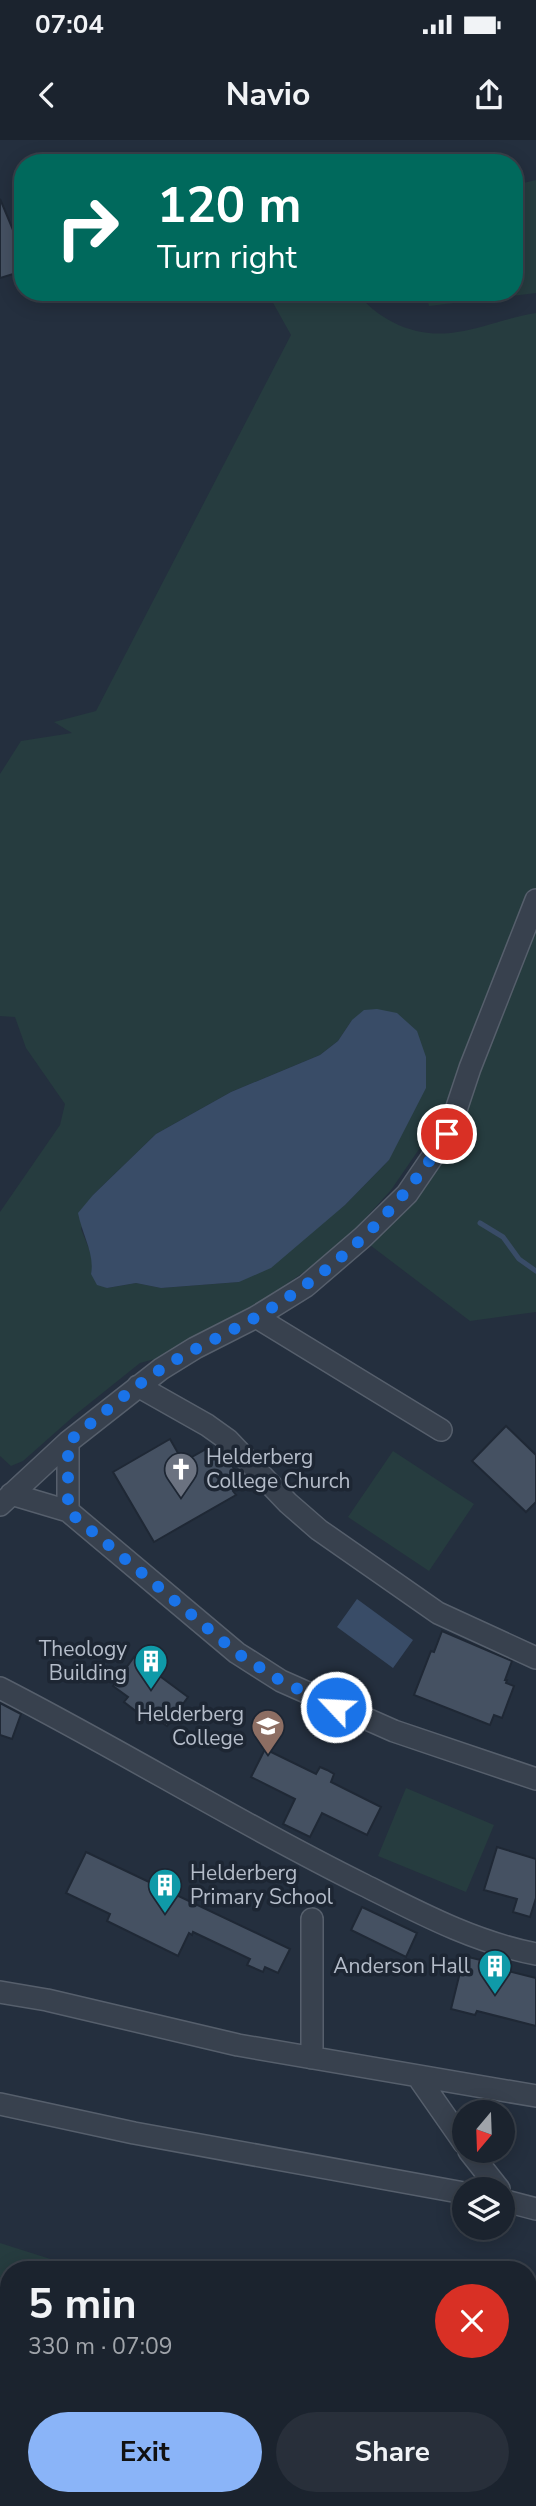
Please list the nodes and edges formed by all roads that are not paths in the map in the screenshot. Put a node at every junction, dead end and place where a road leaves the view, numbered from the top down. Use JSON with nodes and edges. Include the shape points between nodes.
{"nodes":[{"id":1,"x":535,"y":906,"type":"edge"},
{"id":2,"x":256,"y":1317,"type":"junction"},
{"id":3,"x":138,"y":1386,"type":"junction"},
{"id":4,"x":441,"y":1430,"type":"dead end"},
{"id":5,"x":68,"y":1442,"type":"junction"},
{"id":6,"x":5,"y":1499,"type":"edge"},
{"id":7,"x":68,"y":1511,"type":"junction"},
{"id":8,"x":536,"y":1658,"type":"edge"},
{"id":9,"x":0,"y":1688,"type":"edge"},
{"id":10,"x":536,"y":1779,"type":"edge"},
{"id":11,"x":312,"y":1919,"type":"dead end"},
{"id":12,"x":536,"y":1954,"type":"edge"},
{"id":13,"x":0,"y":1992,"type":"edge"},
{"id":14,"x":312,"y":2058,"type":"junction"},
{"id":15,"x":418,"y":2077,"type":"junction"},
{"id":16,"x":536,"y":2096,"type":"edge"},
{"id":17,"x":0,"y":2104,"type":"edge"},
{"id":18,"x":452,"y":2126,"type":"edge"},
{"id":19,"x":478,"y":2163,"type":"edge"},
{"id":20,"x":489,"y":2177,"type":"edge"},
{"id":21,"x":452,"y":2191,"type":"edge"},
{"id":22,"x":515,"y":2201,"type":"edge"},
{"id":23,"x":536,"y":2209,"type":"edge"}],
"edges":[{"from":1,"to":2,"type":"street","via":[[447,1134],[427,1167],[363,1237],[306,1286]]},
{"from":2,"to":3,"type":"street","via":[[195,1348]]},
{"from":2,"to":4,"type":"street"},
{"from":3,"to":5,"type":"street"},
{"from":3,"to":8,"type":"street","via":[[207,1424],[319,1530],[438,1613]]},
{"from":5,"to":6,"type":"street"},
{"from":5,"to":7,"type":"street"},
{"from":6,"to":7,"type":"street"},
{"from":7,"to":10,"type":"street","via":[[220,1639],[281,1681],[404,1734]]},
{"from":9,"to":12,"type":"street","via":[[313,1860],[467,1935]]},
{"from":11,"to":14,"type":"street"},
{"from":13,"to":14,"type":"street"},
{"from":14,"to":15,"type":"street"},
{"from":15,"to":16,"type":"street"},
{"from":15,"to":18,"type":"street"},
{"from":17,"to":21,"type":"street"},
{"from":19,"to":20,"type":"street"},
{"from":22,"to":23,"type":"street"}]}
